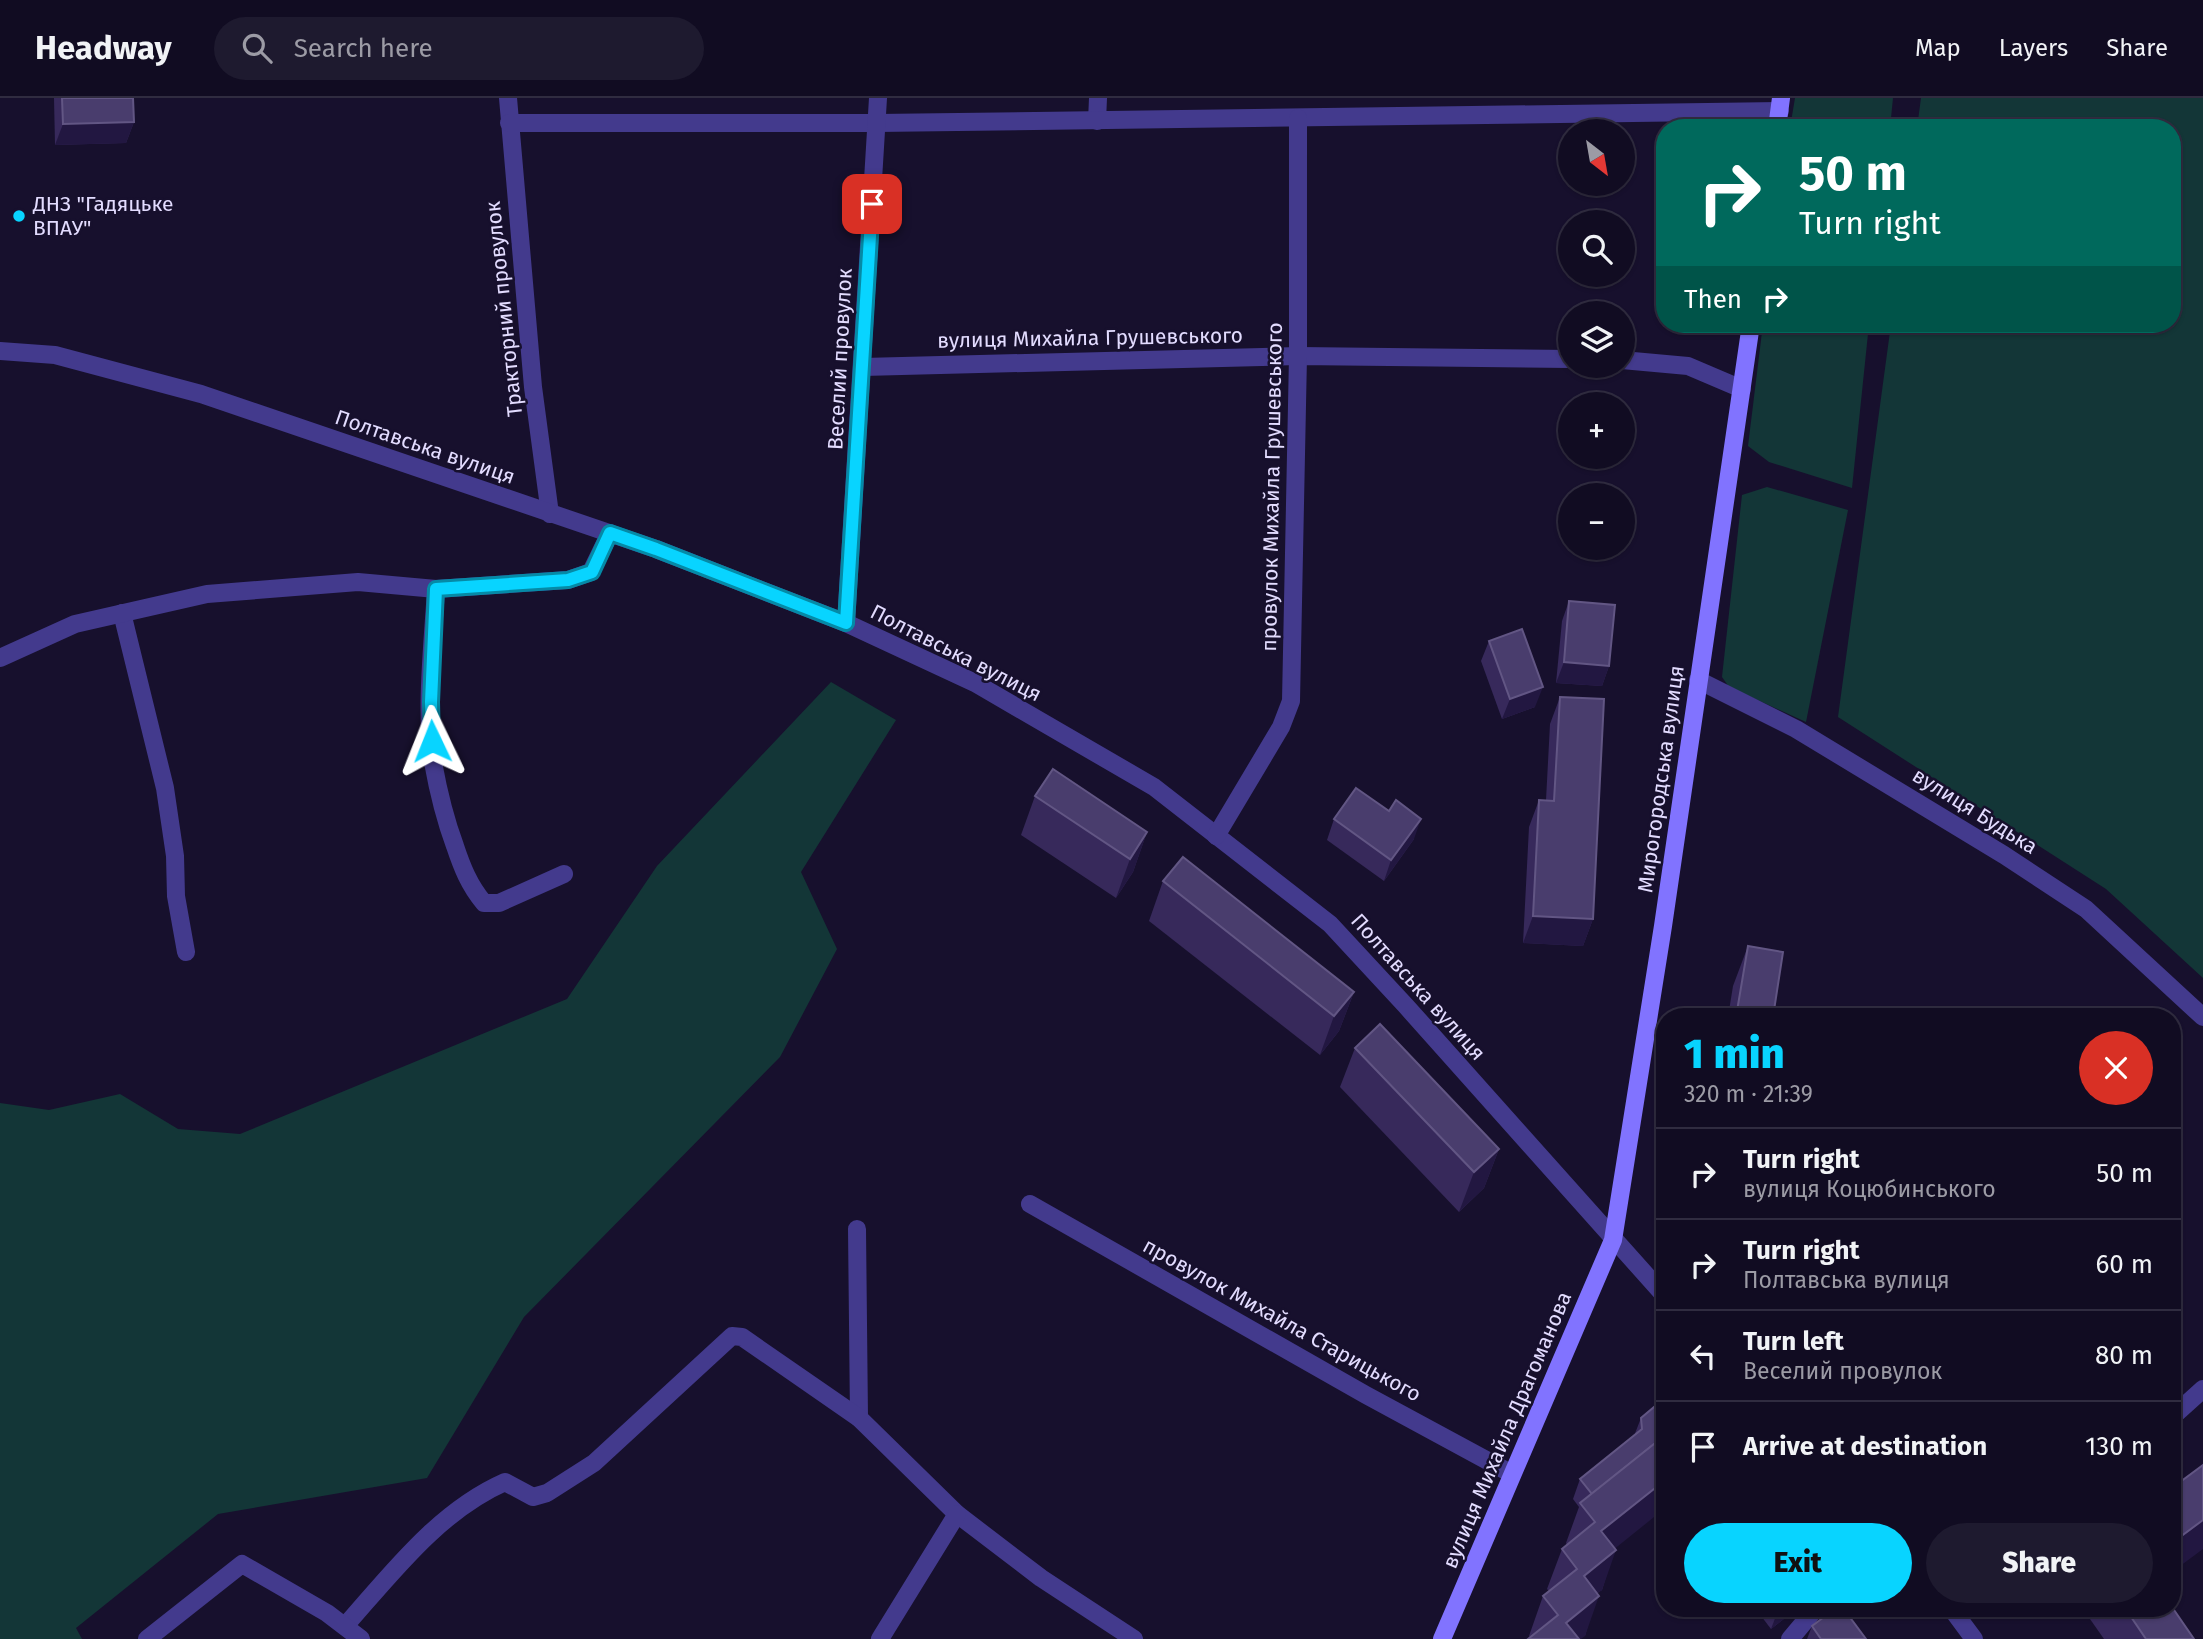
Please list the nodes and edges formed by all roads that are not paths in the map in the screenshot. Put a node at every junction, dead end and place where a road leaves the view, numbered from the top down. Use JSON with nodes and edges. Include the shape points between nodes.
{"nodes":[{"id":1,"x":508,"y":98,"type":"edge"},
{"id":2,"x":878,"y":98,"type":"edge"},
{"id":3,"x":1098,"y":98,"type":"edge"},
{"id":4,"x":1779,"y":112,"type":"edge"},
{"id":5,"x":1298,"y":118,"type":"junction"},
{"id":6,"x":1097,"y":121,"type":"junction"},
{"id":7,"x":509,"y":123,"type":"junction"},
{"id":8,"x":877,"y":123,"type":"junction"},
{"id":9,"x":1750,"y":333,"type":"edge"},
{"id":10,"x":0,"y":351,"type":"edge"},
{"id":11,"x":1298,"y":356,"type":"junction"},
{"id":12,"x":1558,"y":359,"type":"edge"},
{"id":13,"x":1635,"y":360,"type":"edge"},
{"id":14,"x":863,"y":367,"type":"junction"},
{"id":15,"x":1742,"y":389,"type":"junction"},
{"id":16,"x":550,"y":514,"type":"junction"},
{"id":17,"x":610,"y":533,"type":"junction"},
{"id":18,"x":436,"y":589,"type":"junction"},
{"id":19,"x":122,"y":613,"type":"junction"},
{"id":20,"x":846,"y":623,"type":"junction"},
{"id":21,"x":0,"y":658,"type":"edge"},
{"id":22,"x":1698,"y":680,"type":"junction"},
{"id":23,"x":1216,"y":836,"type":"junction"},
{"id":24,"x":564,"y":874,"type":"dead end"},
{"id":25,"x":186,"y":952,"type":"dead end"},
{"id":26,"x":2203,"y":1017,"type":"edge"},
{"id":27,"x":1030,"y":1204,"type":"dead end"},
{"id":28,"x":857,"y":1229,"type":"dead end"},
{"id":29,"x":1613,"y":1240,"type":"junction"},
{"id":30,"x":1656,"y":1287,"type":"edge"},
{"id":31,"x":2203,"y":1389,"type":"edge"},
{"id":32,"x":2181,"y":1409,"type":"edge"},
{"id":33,"x":859,"y":1418,"type":"junction"},
{"id":34,"x":1512,"y":1474,"type":"junction"},
{"id":35,"x":957,"y":1514,"type":"junction"},
{"id":36,"x":1808,"y":1617,"type":"edge"},
{"id":37,"x":1958,"y":1617,"type":"edge"},
{"id":38,"x":345,"y":1626,"type":"junction"},
{"id":39,"x":147,"y":1639,"type":"edge"},
{"id":40,"x":361,"y":1639,"type":"edge"},
{"id":41,"x":880,"y":1639,"type":"edge"},
{"id":42,"x":1134,"y":1639,"type":"edge"},
{"id":43,"x":1442,"y":1639,"type":"edge"},
{"id":44,"x":1790,"y":1639,"type":"edge"},
{"id":45,"x":1974,"y":1639,"type":"edge"}],
"edges":[{"from":1,"to":7,"type":"street","name":"Тракторний провулок"},
{"from":2,"to":8,"type":"street","name":"Веселий провулок"},
{"from":3,"to":6,"type":"street"},
{"from":4,"to":5,"type":"street"},
{"from":5,"to":6,"type":"street"},
{"from":5,"to":11,"type":"street","name":"провулок Михайла Грушевського"},
{"from":6,"to":8,"type":"street"},
{"from":7,"to":8,"type":"street"},
{"from":7,"to":16,"type":"street","name":"Тракторний провулок","via":[[533,387]]},
{"from":8,"to":14,"type":"street","name":"Веселий провулок"},
{"from":9,"to":15,"type":"street","name":"Мирогородська вулиця"},
{"from":10,"to":16,"type":"street","name":"Полтавська вулиця","via":[[55,355],[201,394]]},
{"from":11,"to":12,"type":"street","name":"вулиця Михайла Грушевського"},
{"from":11,"to":14,"type":"street","name":"вулиця Михайла Грушевського"},
{"from":11,"to":23,"type":"street","name":"провулок Михайла Грушевського","via":[[1292,701]]},
{"from":13,"to":15,"type":"street","via":[[1688,366]]},
{"from":14,"to":20,"type":"street","name":"Веселий провулок"},
{"from":15,"to":22,"type":"street","name":"Мирогородська вулиця"},
{"from":16,"to":17,"type":"street","name":"Полтавська вулиця"},
{"from":17,"to":18,"type":"street","via":[[592,572],[568,580]]},
{"from":17,"to":20,"type":"street","name":"Полтавська вулиця"},
{"from":18,"to":19,"type":"street","via":[[358,582],[208,594]]},
{"from":18,"to":24,"type":"street","via":[[433,761],[464,873],[484,903],[499,903]]},
{"from":19,"to":21,"type":"street","via":[[75,624]]},
{"from":19,"to":25,"type":"street","via":[[165,789]]},
{"from":20,"to":23,"type":"street","name":"Полтавська вулиця","via":[[975,683],[1154,787]]},
{"from":22,"to":26,"type":"street","name":"вулиця Будька","via":[[1796,729],[2086,909]]},
{"from":22,"to":29,"type":"street","name":"Мирогородська вулиця"},
{"from":23,"to":29,"type":"street","name":"Полтавська вулиця","via":[[1330,924]]},
{"from":27,"to":34,"type":"street","name":"провулок Михайла Старицького"},
{"from":28,"to":33,"type":"street"},
{"from":29,"to":30,"type":"street","name":"Полтавська вулиця"},
{"from":29,"to":34,"type":"street","name":"вулиця Михайла Драгоманова"},
{"from":31,"to":32,"type":"street"},
{"from":33,"to":35,"type":"street"},
{"from":33,"to":38,"type":"street","via":[[742,1337],[732,1336],[594,1462],[547,1493],[533,1497],[505,1482],[479,1493],[412,1550]]},
{"from":34,"to":43,"type":"street","name":"вулиця Михайла Драгоманова"},
{"from":35,"to":41,"type":"street"},
{"from":35,"to":42,"type":"street","via":[[1041,1578]]},
{"from":36,"to":44,"type":"street"},
{"from":37,"to":45,"type":"street"},
{"from":38,"to":39,"type":"street","via":[[242,1564]]},
{"from":38,"to":40,"type":"street"}]}
